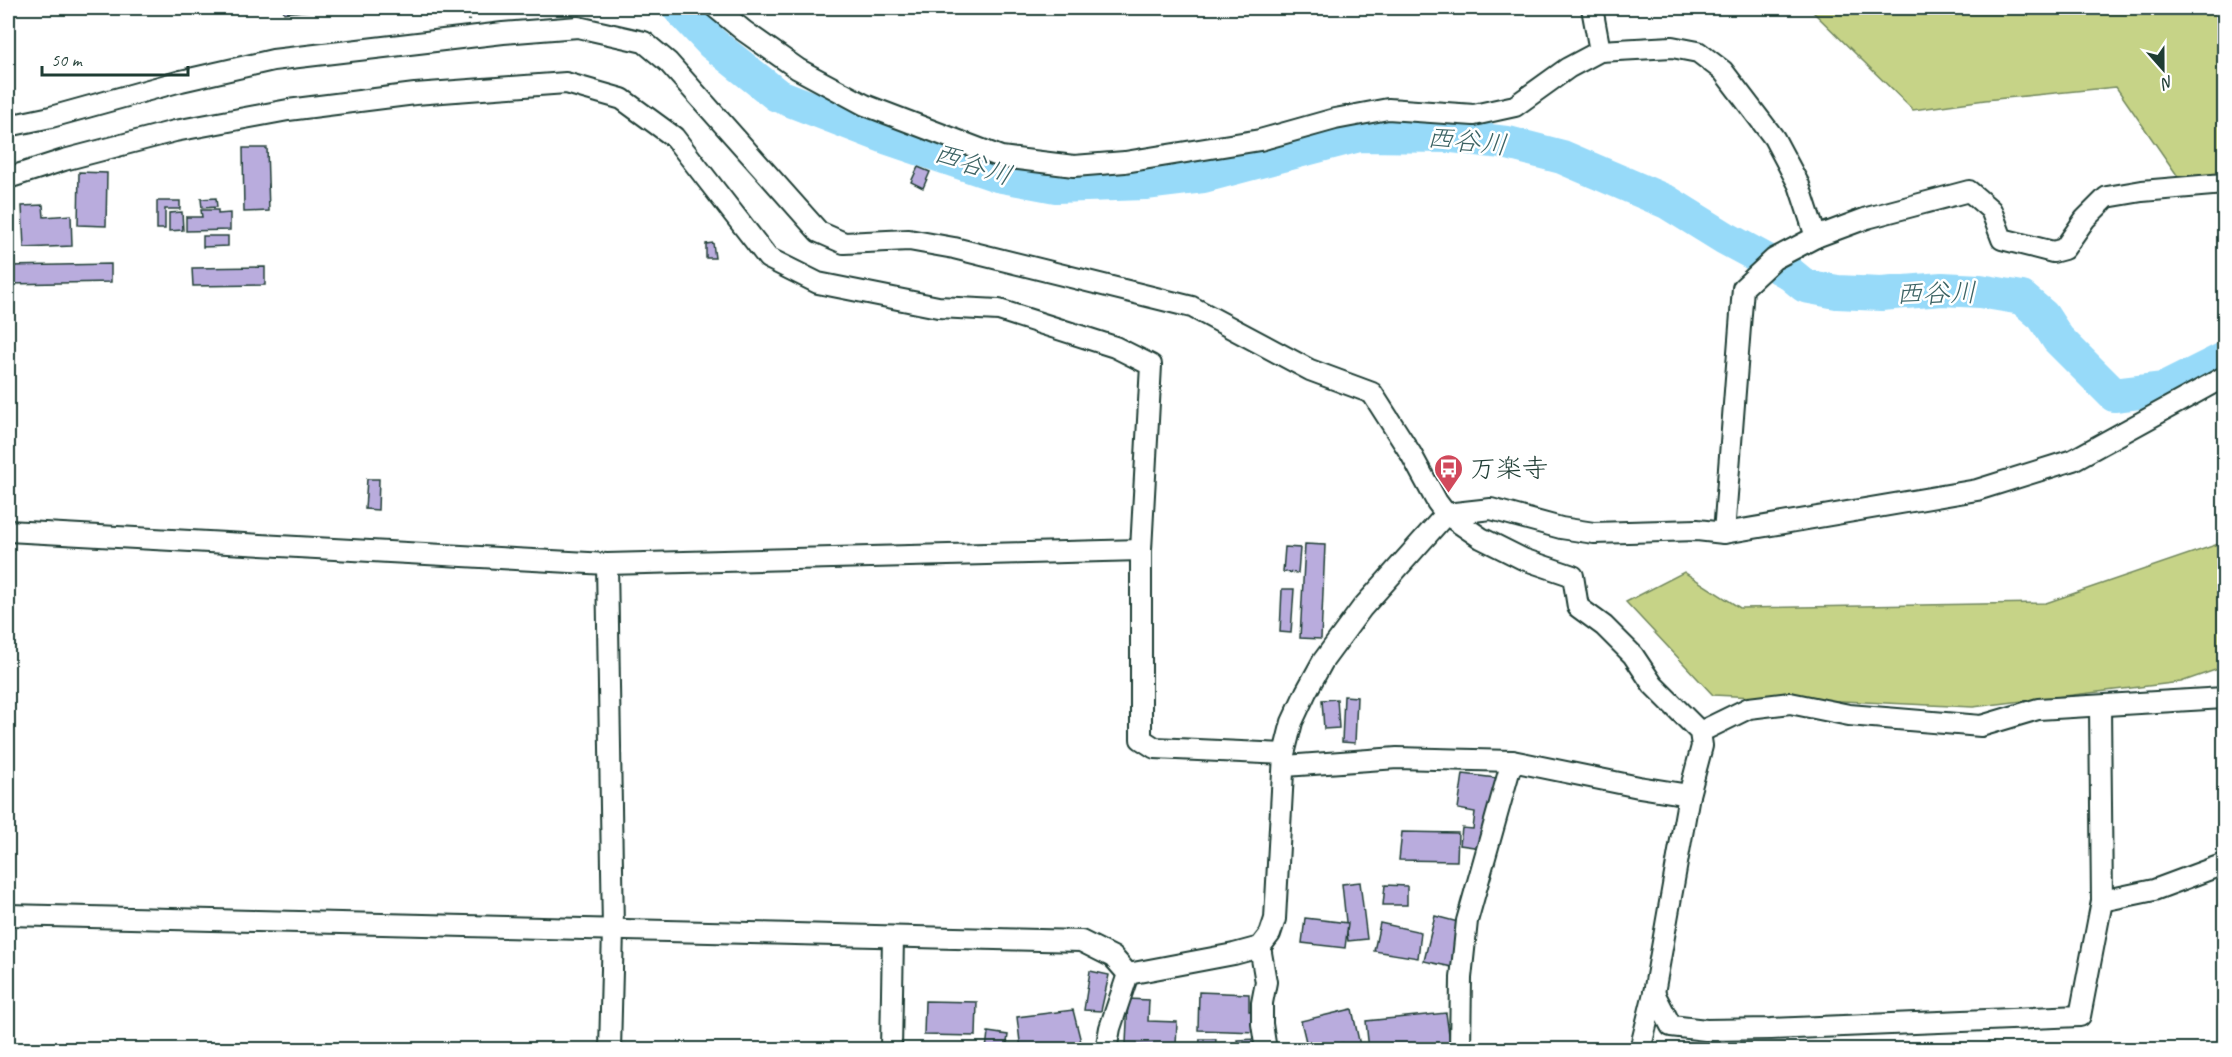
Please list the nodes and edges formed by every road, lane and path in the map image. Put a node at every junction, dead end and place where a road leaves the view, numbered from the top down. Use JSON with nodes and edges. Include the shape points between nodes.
{"nodes":[{"id":1,"x":717,"y":8,"type":"edge"},
{"id":2,"x":1592,"y":8,"type":"edge"},
{"id":3,"x":1600,"y":51,"type":"junction"},
{"id":4,"x":8,"y":126,"type":"edge"},
{"id":5,"x":8,"y":178,"type":"edge"},
{"id":6,"x":2224,"y":184,"type":"edge"},
{"id":7,"x":1816,"y":237,"type":"junction"},
{"id":8,"x":2224,"y":377,"type":"edge"},
{"id":9,"x":1446,"y":514,"type":"junction"},
{"id":10,"x":8,"y":531,"type":"edge"},
{"id":11,"x":1724,"y":533,"type":"junction"},
{"id":12,"x":1141,"y":550,"type":"junction"},
{"id":13,"x":607,"y":564,"type":"junction"},
{"id":14,"x":2224,"y":698,"type":"edge"},
{"id":15,"x":2100,"y":707,"type":"junction"},
{"id":16,"x":1700,"y":732,"type":"junction"},
{"id":17,"x":1285,"y":760,"type":"junction"},
{"id":18,"x":1512,"y":761,"type":"junction"},
{"id":19,"x":1689,"y":795,"type":"junction"},
{"id":20,"x":2224,"y":864,"type":"edge"},
{"id":21,"x":2102,"y":901,"type":"junction"},
{"id":22,"x":8,"y":915,"type":"edge"},
{"id":23,"x":613,"y":929,"type":"junction"},
{"id":24,"x":893,"y":937,"type":"junction"},
{"id":25,"x":1260,"y":947,"type":"junction"},
{"id":26,"x":1128,"y":974,"type":"junction"},
{"id":27,"x":1654,"y":993,"type":"junction"},
{"id":28,"x":610,"y":1050,"type":"edge"},
{"id":29,"x":891,"y":1050,"type":"edge"},
{"id":30,"x":1106,"y":1050,"type":"edge"},
{"id":31,"x":1266,"y":1050,"type":"edge"},
{"id":32,"x":1460,"y":1050,"type":"edge"},
{"id":33,"x":1640,"y":1050,"type":"edge"}],
"edges":[{"from":1,"to":3,"type":"street","via":[[798,69],[865,105],[1001,157],[1074,166],[1136,161],[1250,142],[1388,109],[1474,115],[1515,106],[1568,68]]},
{"from":2,"to":3,"type":"street"},
{"from":3,"to":7,"type":"street","via":[[1672,47],[1698,52],[1723,71],[1774,138],[1798,185]]},
{"from":4,"to":9,"type":"street","via":[[273,60],[578,27],[644,42],[668,62],[819,232],[844,243],[909,240],[954,248],[1192,307],[1310,370],[1372,393]]},
{"from":5,"to":12,"type":"street","via":[[175,130],[288,110],[415,94],[566,82],[622,99],[674,137],[768,258],[818,283],[938,307],[999,310],[1115,347],[1151,365]]},
{"from":6,"to":7,"type":"street","via":[[2108,198],[2085,219],[2064,249],[2053,252],[2002,239],[1991,210],[1969,191],[1867,218]]},
{"from":7,"to":11,"type":"street","via":[[1773,259],[1743,288]]},
{"from":8,"to":11,"type":"street","via":[[2073,460],[1977,490]]},
{"from":9,"to":11,"type":"street","via":[[1491,509],[1594,534],[1697,530]]},
{"from":9,"to":16,"type":"street","via":[[1522,559],[1573,576],[1578,607],[1626,648],[1653,685]]},
{"from":9,"to":17,"type":"street","via":[[1362,608],[1323,661],[1292,722]]},
{"from":10,"to":13,"type":"street"},
{"from":12,"to":13,"type":"street"},
{"from":12,"to":17,"type":"street","via":[[1142,739],[1155,747]]},
{"from":13,"to":23,"type":"street"},
{"from":14,"to":15,"type":"street"},
{"from":15,"to":16,"type":"street","via":[[2038,709],[1981,726],[1849,716],[1790,703],[1749,708]]},
{"from":15,"to":21,"type":"street"},
{"from":16,"to":19,"type":"street","via":[[1702,746]]},
{"from":17,"to":18,"type":"street"},
{"from":17,"to":25,"type":"street","via":[[1275,919]]},
{"from":18,"to":19,"type":"street"},
{"from":18,"to":32,"type":"street","via":[[1467,921]]},
{"from":19,"to":27,"type":"street"},
{"from":20,"to":21,"type":"street","via":[[2154,890]]},
{"from":21,"to":27,"type":"street","via":[[2080,1016],[1706,1030],[1671,1026]]},
{"from":22,"to":23,"type":"street"},
{"from":23,"to":24,"type":"street"},
{"from":23,"to":28,"type":"street"},
{"from":24,"to":26,"type":"street","via":[[1081,941],[1113,957]]},
{"from":24,"to":29,"type":"street"},
{"from":25,"to":26,"type":"street"},
{"from":25,"to":31,"type":"street","via":[[1266,982],[1262,1003]]},
{"from":26,"to":30,"type":"street"},
{"from":27,"to":33,"type":"street"}]}
